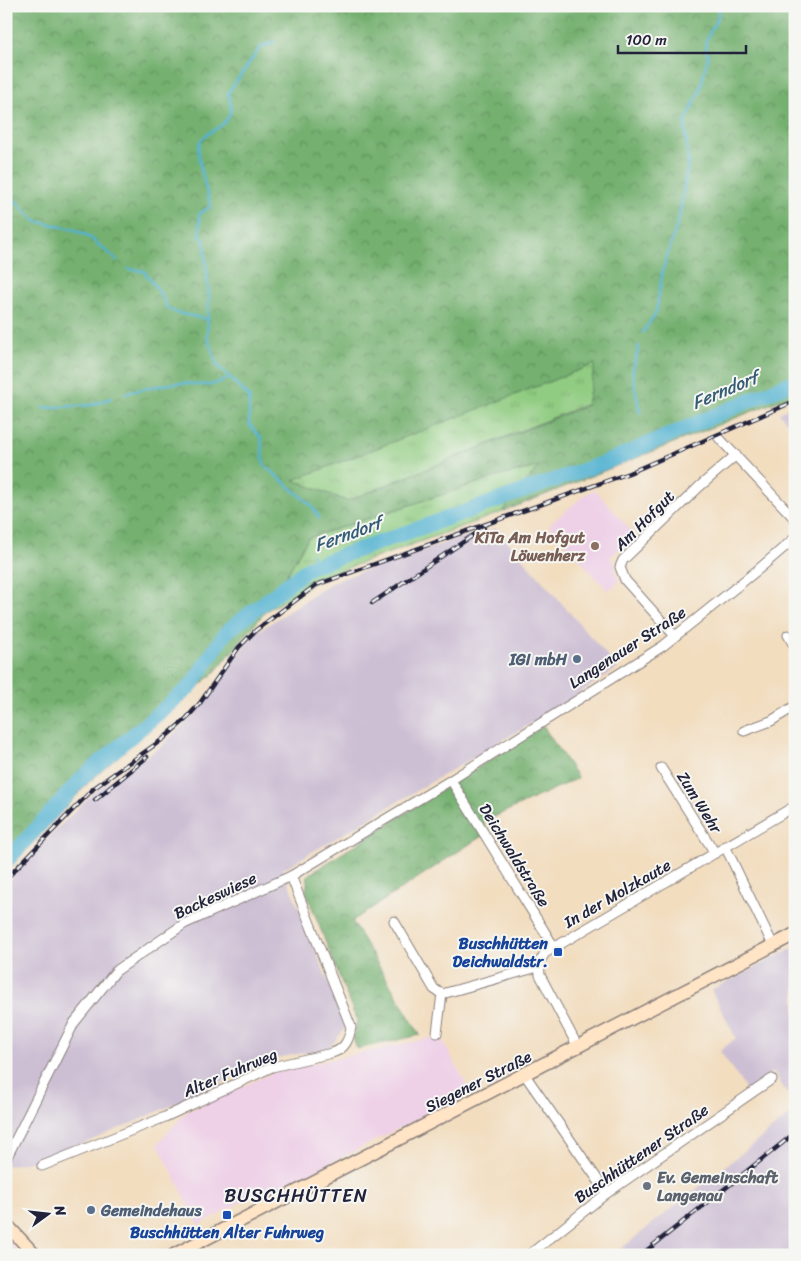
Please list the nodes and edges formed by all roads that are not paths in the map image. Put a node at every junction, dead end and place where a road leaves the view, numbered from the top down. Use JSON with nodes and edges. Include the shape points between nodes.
{"nodes":[{"id":1,"x":719,"y":438,"type":"dead end"},
{"id":2,"x":736,"y":456,"type":"junction"},
{"id":3,"x":795,"y":519,"type":"edge"},
{"id":4,"x":795,"y":538,"type":"edge"},
{"id":5,"x":788,"y":635,"type":"dead end"},
{"id":6,"x":675,"y":636,"type":"junction"},
{"id":7,"x":795,"y":647,"type":"edge"},
{"id":8,"x":795,"y":706,"type":"edge"},
{"id":9,"x":744,"y":731,"type":"dead end"},
{"id":10,"x":517,"y":736,"type":"joint"},
{"id":11,"x":661,"y":768,"type":"dead end"},
{"id":12,"x":451,"y":780,"type":"junction"},
{"id":13,"x":795,"y":806,"type":"edge"},
{"id":14,"x":725,"y":846,"type":"junction"},
{"id":15,"x":715,"y":853,"type":"junction"},
{"id":16,"x":291,"y":876,"type":"junction"},
{"id":17,"x":394,"y":921,"type":"dead end"},
{"id":18,"x":795,"y":934,"type":"edge"},
{"id":19,"x":773,"y":945,"type":"junction"},
{"id":20,"x":554,"y":947,"type":"junction"},
{"id":21,"x":538,"y":967,"type":"junction"},
{"id":22,"x":442,"y":994,"type":"junction"},
{"id":23,"x":437,"y":1033,"type":"dead end"},
{"id":24,"x":578,"y":1047,"type":"junction"},
{"id":25,"x":525,"y":1075,"type":"junction"},
{"id":26,"x":772,"y":1079,"type":"dead end"},
{"id":27,"x":6,"y":1159,"type":"edge"},
{"id":28,"x":42,"y":1166,"type":"dead end"},
{"id":29,"x":607,"y":1193,"type":"junction"},
{"id":30,"x":6,"y":1224,"type":"edge"},
{"id":31,"x":35,"y":1255,"type":"edge"},
{"id":32,"x":174,"y":1255,"type":"edge"},
{"id":33,"x":529,"y":1255,"type":"edge"}],
"edges":[{"from":1,"to":2,"type":"street"},
{"from":2,"to":3,"type":"street"},
{"from":2,"to":6,"type":"street","name":"Am Hofgut","via":[[629,554],[620,567],[625,580]]},
{"from":4,"to":6,"type":"street","name":"Langenauer Straße"},
{"from":5,"to":7,"type":"street"},
{"from":6,"to":10,"type":"street","name":"Langenauer Straße"},
{"from":8,"to":9,"type":"street","via":[[771,721]]},
{"from":10,"to":12,"type":"street","name":"Backeswiese"},
{"from":11,"to":15,"type":"street","name":"Zum Wehr"},
{"from":12,"to":16,"type":"street","name":"Backeswiese"},
{"from":12,"to":20,"type":"street","name":"Deichwaldstraße"},
{"from":13,"to":14,"type":"street","name":"In der Molzkaute"},
{"from":14,"to":15,"type":"street","name":"In der Molzkaute"},
{"from":14,"to":19,"type":"street","name":"Zum Wehr"},
{"from":15,"to":20,"type":"street","name":"In der Molzkaute"},
{"from":16,"to":27,"type":"street","name":"Backeswiese","via":[[184,924],[116,971],[74,1024]]},
{"from":16,"to":28,"type":"street","name":"Alter Fuhrweg","via":[[351,1027],[348,1042],[339,1051],[272,1067],[165,1117]]},
{"from":17,"to":22,"type":"street","via":[[434,989]]},
{"from":18,"to":19,"type":"main road","name":"Siegener Straße"},
{"from":19,"to":24,"type":"main road","name":"Siegener Straße"},
{"from":20,"to":21,"type":"street","name":"In der Molzkaute","via":[[542,956]]},
{"from":21,"to":22,"type":"street"},
{"from":21,"to":24,"type":"street"},
{"from":22,"to":23,"type":"street"},
{"from":24,"to":25,"type":"main road","name":"Siegener Straße"},
{"from":25,"to":29,"type":"street"},
{"from":25,"to":32,"type":"main road","name":"Siegener Straße"},
{"from":26,"to":29,"type":"street","name":"Buschhüttener Straße"},
{"from":29,"to":33,"type":"street","name":"Buschhüttener Straße"},
{"from":30,"to":31,"type":"main road"}]}
